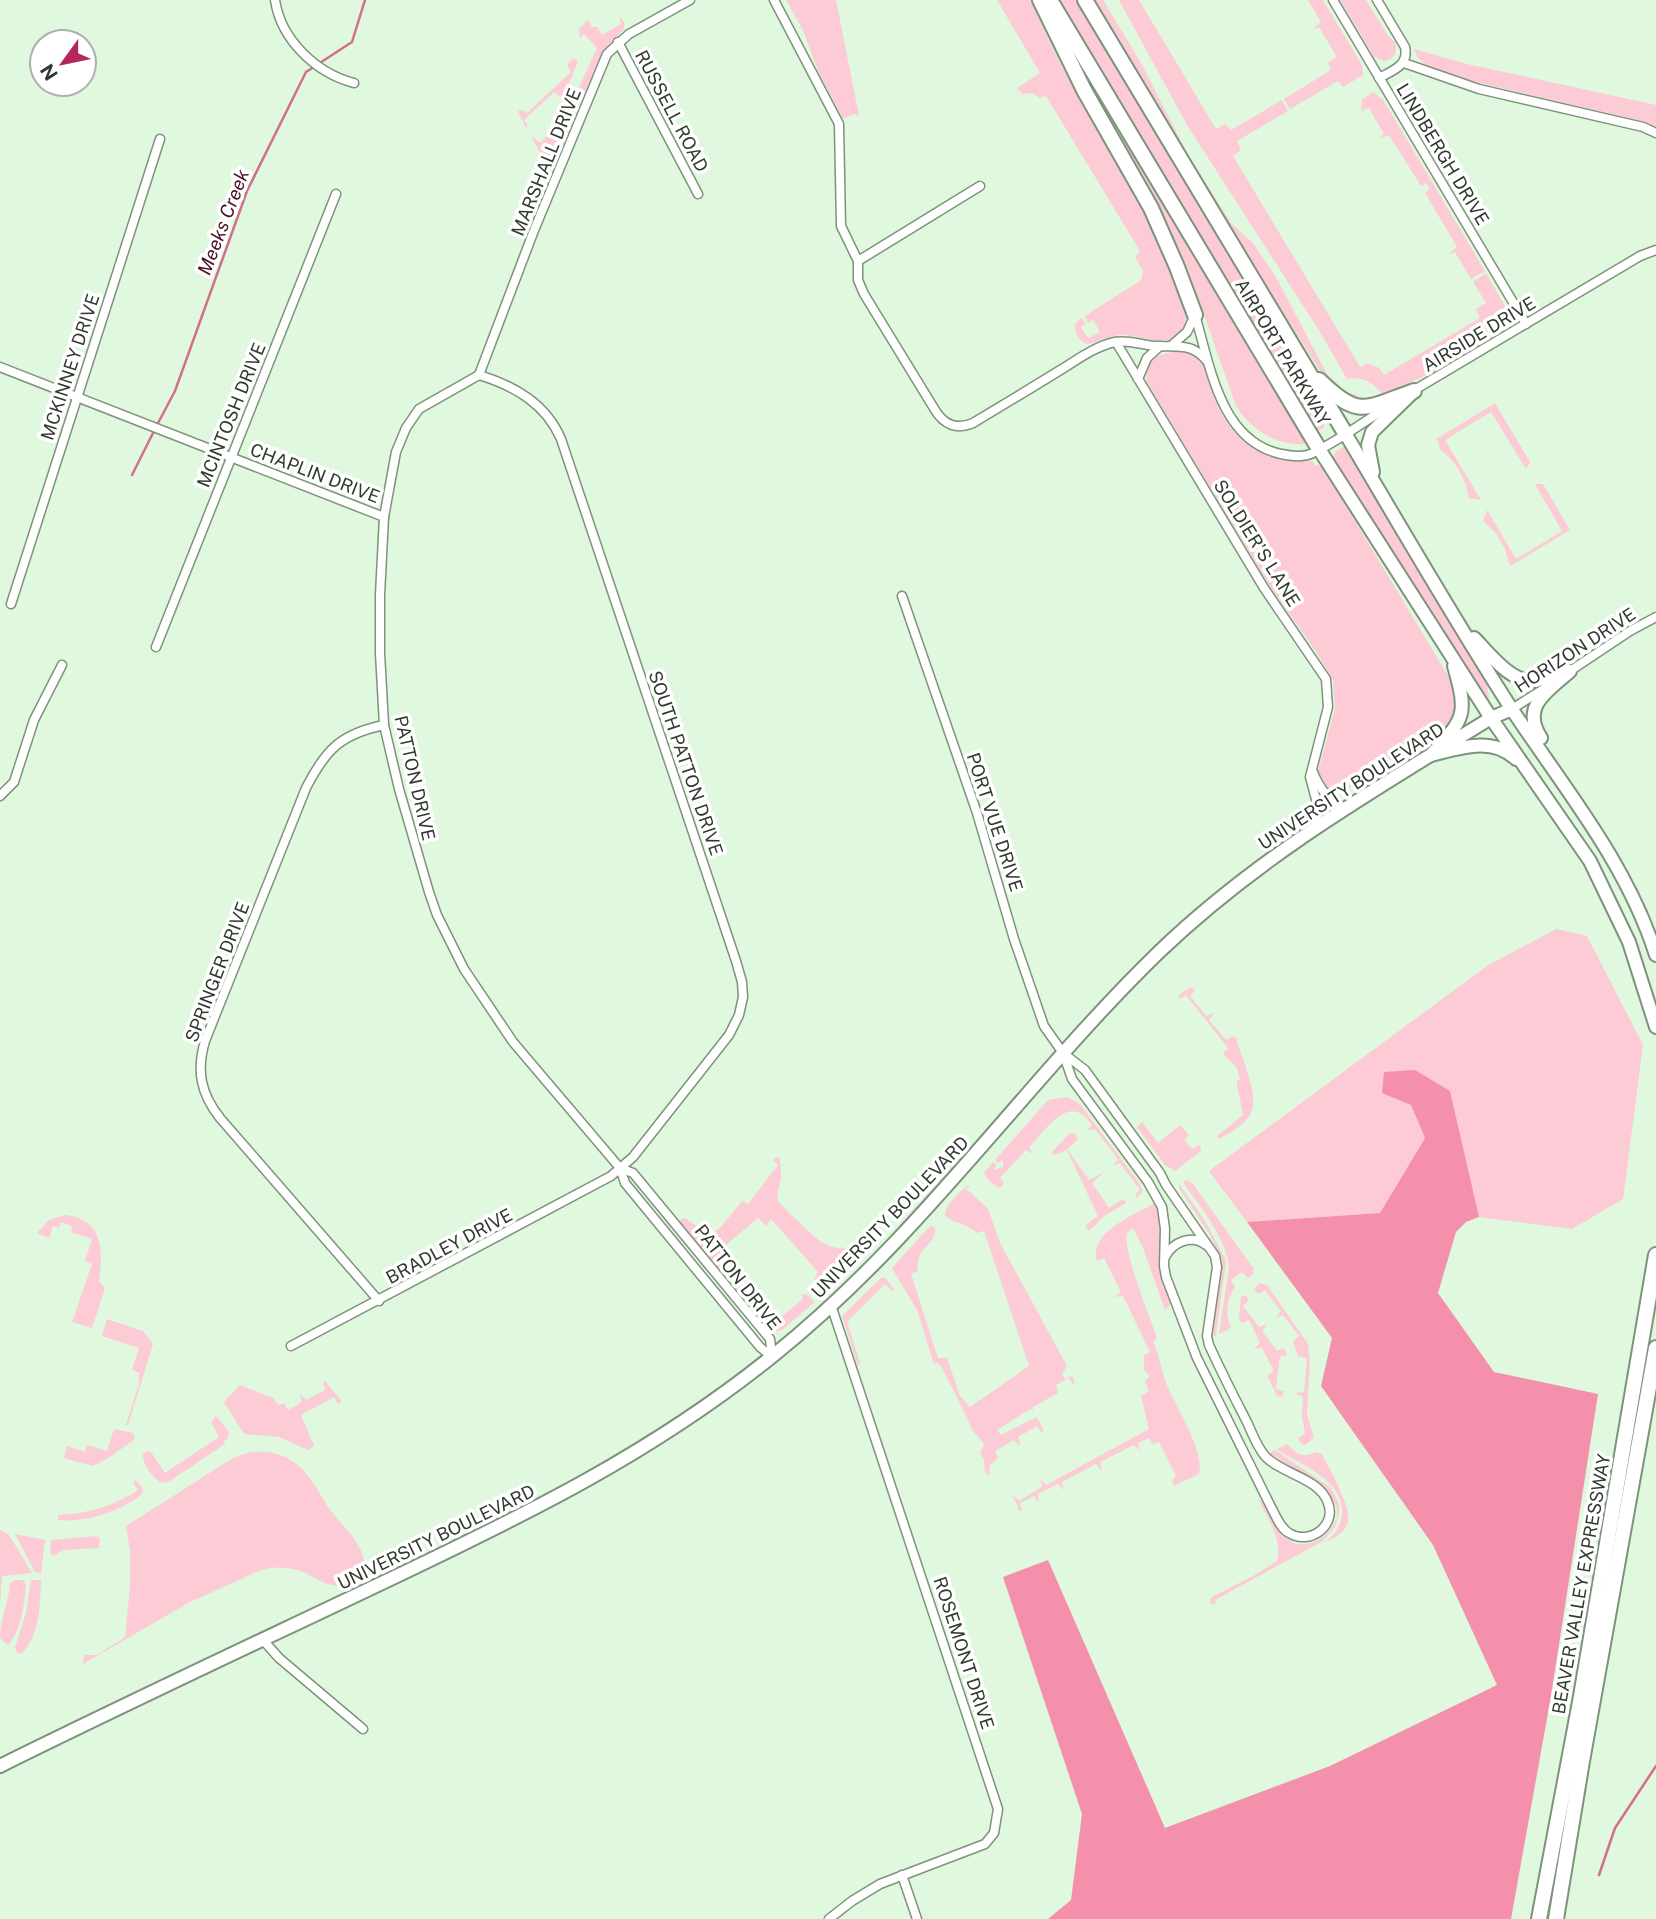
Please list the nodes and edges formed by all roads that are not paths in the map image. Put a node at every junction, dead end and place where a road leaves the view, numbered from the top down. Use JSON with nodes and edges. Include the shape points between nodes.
{"nodes":[{"id":1,"x":275,"y":0,"type":"edge"},
{"id":2,"x":690,"y":0,"type":"edge"},
{"id":3,"x":774,"y":0,"type":"edge"},
{"id":4,"x":1040,"y":0,"type":"edge"},
{"id":5,"x":1050,"y":0,"type":"edge"},
{"id":6,"x":1085,"y":0,"type":"edge"},
{"id":7,"x":1333,"y":0,"type":"edge"},
{"id":8,"x":1377,"y":0,"type":"edge"},
{"id":9,"x":618,"y":42,"type":"junction"},
{"id":10,"x":1404,"y":63,"type":"junction"},
{"id":11,"x":1379,"y":78,"type":"junction"},
{"id":12,"x":355,"y":83,"type":"dead end"},
{"id":13,"x":1656,"y":134,"type":"edge"},
{"id":14,"x":160,"y":139,"type":"dead end"},
{"id":15,"x":980,"y":186,"type":"dead end"},
{"id":16,"x":336,"y":194,"type":"dead end"},
{"id":17,"x":698,"y":194,"type":"dead end"},
{"id":18,"x":1656,"y":250,"type":"edge"},
{"id":19,"x":858,"y":261,"type":"junction"},
{"id":20,"x":1195,"y":315,"type":"junction"},
{"id":21,"x":1526,"y":324,"type":"junction"},
{"id":22,"x":1116,"y":342,"type":"junction"},
{"id":23,"x":1172,"y":345,"type":"junction"},
{"id":24,"x":1160,"y":346,"type":"junction"},
{"id":25,"x":1209,"y":363,"type":"junction"},
{"id":26,"x":1304,"y":365,"type":"junction"},
{"id":27,"x":0,"y":367,"type":"edge"},
{"id":28,"x":480,"y":375,"type":"junction"},
{"id":29,"x":1138,"y":379,"type":"junction"},
{"id":30,"x":1414,"y":391,"type":"junction"},
{"id":31,"x":77,"y":396,"type":"junction"},
{"id":32,"x":1345,"y":433,"type":"junction"},
{"id":33,"x":1320,"y":449,"type":"junction"},
{"id":34,"x":232,"y":457,"type":"junction"},
{"id":35,"x":1374,"y":483,"type":"junction"},
{"id":36,"x":384,"y":517,"type":"junction"},
{"id":37,"x":902,"y":596,"type":"dead end"},
{"id":38,"x":11,"y":604,"type":"dead end"},
{"id":39,"x":1656,"y":617,"type":"edge"},
{"id":40,"x":1459,"y":623,"type":"junction"},
{"id":41,"x":156,"y":647,"type":"dead end"},
{"id":42,"x":1450,"y":652,"type":"junction"},
{"id":43,"x":62,"y":665,"type":"dead end"},
{"id":44,"x":1570,"y":671,"type":"junction"},
{"id":45,"x":1512,"y":709,"type":"junction"},
{"id":46,"x":1492,"y":718,"type":"junction"},
{"id":47,"x":384,"y":724,"type":"junction"},
{"id":48,"x":1431,"y":755,"type":"junction"},
{"id":49,"x":1312,"y":769,"type":"junction"},
{"id":50,"x":1532,"y":774,"type":"junction"},
{"id":51,"x":1567,"y":790,"type":"junction"},
{"id":52,"x":0,"y":796,"type":"edge"},
{"id":53,"x":1345,"y":808,"type":"junction"},
{"id":54,"x":1316,"y":826,"type":"junction"},
{"id":55,"x":1656,"y":955,"type":"edge"},
{"id":56,"x":1656,"y":1027,"type":"edge"},
{"id":57,"x":1063,"y":1054,"type":"junction"},
{"id":58,"x":620,"y":1168,"type":"junction"},
{"id":59,"x":1209,"y":1246,"type":"junction"},
{"id":60,"x":1656,"y":1255,"type":"edge"},
{"id":61,"x":1164,"y":1261,"type":"junction"},
{"id":62,"x":379,"y":1301,"type":"junction"},
{"id":63,"x":831,"y":1305,"type":"junction"},
{"id":64,"x":291,"y":1346,"type":"dead end"},
{"id":65,"x":1656,"y":1348,"type":"edge"},
{"id":66,"x":772,"y":1357,"type":"junction"},
{"id":67,"x":264,"y":1640,"type":"junction"},
{"id":68,"x":363,"y":1729,"type":"dead end"},
{"id":69,"x":0,"y":1766,"type":"edge"},
{"id":70,"x":902,"y":1875,"type":"junction"},
{"id":71,"x":829,"y":1919,"type":"edge"},
{"id":72,"x":917,"y":1919,"type":"edge"},
{"id":73,"x":1539,"y":1919,"type":"edge"},
{"id":74,"x":1556,"y":1919,"type":"edge"}],
"edges":[{"from":1,"to":12,"type":"street","via":[[280,21],[297,47],[333,75]]},
{"from":2,"to":9,"type":"street","name":"MARSHALL DRIVE"},
{"from":3,"to":19,"type":"street","via":[[839,124],[841,226]]},
{"from":4,"to":20,"type":"highway","via":[[1084,90],[1151,208]]},
{"from":5,"to":33,"type":"highway","name":"AIRPORT PARKWAY"},
{"from":6,"to":26,"type":"highway","name":"AIRPORT PARKWAY"},
{"from":7,"to":11,"type":"street","name":"LINDBERGH DRIVE"},
{"from":8,"to":10,"type":"street","via":[[1405,47]]},
{"from":9,"to":17,"type":"street","name":"RUSSELL ROAD"},
{"from":9,"to":28,"type":"street","name":"MARSHALL DRIVE","via":[[601,67]]},
{"from":10,"to":11,"type":"street"},
{"from":10,"to":13,"type":"street","via":[[1479,89],[1643,127]]},
{"from":11,"to":21,"type":"street","name":"LINDBERGH DRIVE"},
{"from":14,"to":31,"type":"street","name":"MCKINNEY DRIVE"},
{"from":15,"to":19,"type":"street"},
{"from":16,"to":34,"type":"street","name":"MCINTOSH DRIVE"},
{"from":18,"to":21,"type":"street","name":"AIRSIDE DRIVE"},
{"from":19,"to":22,"type":"street","via":[[864,294],[948,425],[973,423]]},
{"from":20,"to":23,"type":"street"},
{"from":20,"to":25,"type":"street"},
{"from":21,"to":30,"type":"street","name":"AIRSIDE DRIVE"},
{"from":22,"to":24,"type":"street"},
{"from":22,"to":29,"type":"street","name":"SOLDIER'S LANE"},
{"from":23,"to":24,"type":"street"},
{"from":23,"to":25,"type":"street","via":[[1196,349]]},
{"from":24,"to":29,"type":"street","via":[[1147,358]]},
{"from":25,"to":33,"type":"street","via":[[1226,411],[1250,440],[1293,456]]},
{"from":26,"to":30,"type":"highway","via":[[1350,406],[1368,407]]},
{"from":26,"to":32,"type":"highway","name":"AIRPORT PARKWAY"},
{"from":27,"to":31,"type":"street","name":"CHAPLIN DRIVE"},
{"from":28,"to":36,"type":"street","name":"PATTON DRIVE","via":[[425,404],[412,417],[396,452]]},
{"from":28,"to":58,"type":"street","name":"SOUTH PATTON DRIVE","via":[[538,404],[557,429],[742,982],[742,1006],[729,1035]]},
{"from":29,"to":49,"type":"street","name":"SOLDIER'S LANE","via":[[1264,588],[1325,679],[1328,707]]},
{"from":30,"to":32,"type":"street","name":"AIRSIDE DRIVE"},
{"from":30,"to":35,"type":"main road","via":[[1370,437]]},
{"from":31,"to":34,"type":"street","name":"CHAPLIN DRIVE"},
{"from":31,"to":38,"type":"street","name":"MCKINNEY DRIVE"},
{"from":32,"to":33,"type":"street","name":"AIRSIDE DRIVE"},
{"from":32,"to":35,"type":"main road","name":"AIRPORT PARKWAY"},
{"from":33,"to":42,"type":"main road","name":"AIRPORT PARKWAY"},
{"from":34,"to":36,"type":"street","name":"CHAPLIN DRIVE"},
{"from":34,"to":41,"type":"street","name":"MCINTOSH DRIVE"},
{"from":35,"to":40,"type":"main road","name":"AIRPORT PARKWAY"},
{"from":36,"to":47,"type":"street","name":"PATTON DRIVE","via":[[380,653]]},
{"from":37,"to":57,"type":"street","name":"PORT VUE DRIVE","via":[[1041,1018]]},
{"from":39,"to":44,"type":"street","name":"HORIZON DRIVE"},
{"from":40,"to":44,"type":"main road","via":[[1503,666],[1525,680]]},
{"from":40,"to":45,"type":"main road","name":"AIRPORT PARKWAY"},
{"from":42,"to":46,"type":"main road","name":"AIRPORT PARKWAY"},
{"from":42,"to":48,"type":"main road","via":[[1462,692],[1462,710],[1457,726]]},
{"from":43,"to":52,"type":"street","via":[[34,720],[14,782]]},
{"from":44,"to":45,"type":"street","name":"HORIZON DRIVE"},
{"from":44,"to":51,"type":"main road","via":[[1537,703],[1533,715],[1534,727],[1568,778]]},
{"from":45,"to":46,"type":"main road","name":"UNIVERSITY BOULEVARD"},
{"from":45,"to":51,"type":"main road"},
{"from":46,"to":48,"type":"main road","name":"UNIVERSITY BOULEVARD"},
{"from":46,"to":50,"type":"main road"},
{"from":47,"to":58,"type":"street","name":"PATTON DRIVE","via":[[429,892],[458,958],[513,1042]]},
{"from":47,"to":62,"type":"street","name":"SPRINGER DRIVE","via":[[337,743],[312,777],[205,1041],[199,1066],[204,1091],[220,1118]]},
{"from":48,"to":50,"type":"main road","via":[[1480,745],[1497,747]]},
{"from":48,"to":53,"type":"main road","name":"UNIVERSITY BOULEVARD"},
{"from":49,"to":53,"type":"street","via":[[1332,802]]},
{"from":49,"to":54,"type":"street","name":"SOLDIER'S LANE"},
{"from":50,"to":56,"type":"main road","via":[[1610,899]]},
{"from":51,"to":55,"type":"main road","via":[[1622,875]]},
{"from":53,"to":54,"type":"main road","name":"UNIVERSITY BOULEVARD"},
{"from":54,"to":57,"type":"main road","name":"UNIVERSITY BOULEVARD","via":[[1200,915]]},
{"from":57,"to":59,"type":"street","via":[[1085,1070]]},
{"from":57,"to":61,"type":"street","via":[[1072,1079],[1162,1207]]},
{"from":57,"to":63,"type":"main road","name":"UNIVERSITY BOULEVARD","via":[[928,1207]]},
{"from":58,"to":62,"type":"street","name":"BRADLEY DRIVE","via":[[602,1182]]},
{"from":58,"to":66,"type":"street","name":"PATTON DRIVE","via":[[625,1183]]},
{"from":58,"to":66,"type":"street","name":"PATTON DRIVE","via":[[633,1173],[770,1339]]},
{"from":59,"to":61,"type":"street","via":[[1196,1240],[1180,1242],[1170,1248]]},
{"from":59,"to":61,"type":"street","via":[[1217,1267],[1209,1345],[1264,1454],[1326,1499],[1328,1519],[1313,1536],[1294,1535],[1280,1523],[1197,1358],[1166,1278]]},
{"from":60,"to":73,"type":"highway","name":"BEAVER VALLEY EXPRESSWAY"},
{"from":62,"to":64,"type":"street","name":"BRADLEY DRIVE"},
{"from":63,"to":66,"type":"main road","name":"UNIVERSITY BOULEVARD"},
{"from":63,"to":70,"type":"street","name":"ROSEMONT DRIVE","via":[[998,1809],[994,1833],[985,1844]]},
{"from":65,"to":74,"type":"highway","name":"BEAVER VALLEY EXPRESSWAY"},
{"from":66,"to":67,"type":"main road","name":"UNIVERSITY BOULEVARD","via":[[603,1473]]},
{"from":67,"to":68,"type":"street"},
{"from":67,"to":69,"type":"main road","name":"UNIVERSITY BOULEVARD"},
{"from":70,"to":71,"type":"street","name":"ROSEMONT DRIVE","via":[[870,1889]]},
{"from":70,"to":72,"type":"street"}]}
